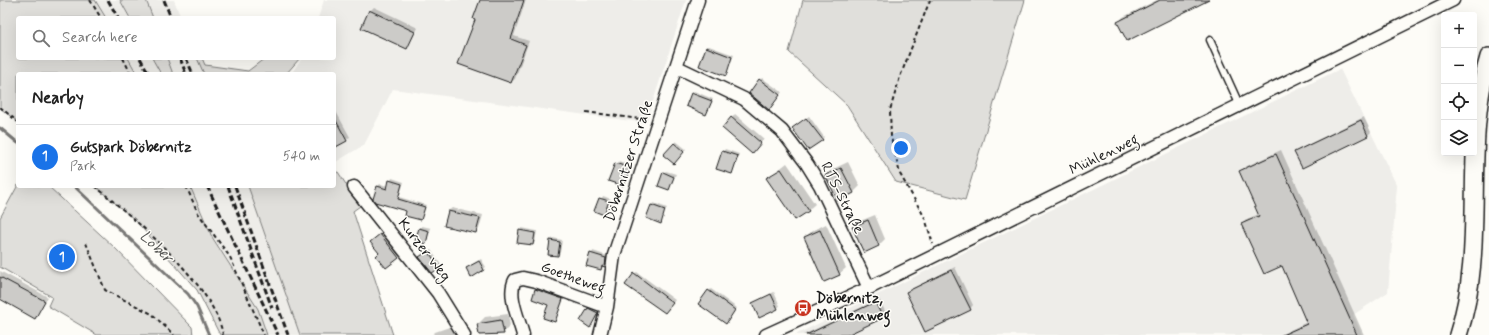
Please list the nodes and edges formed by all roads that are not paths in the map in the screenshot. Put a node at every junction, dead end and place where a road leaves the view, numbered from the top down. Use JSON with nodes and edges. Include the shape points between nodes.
{"nodes":[{"id":1,"x":698,"y":0,"type":"edge"},
{"id":2,"x":1453,"y":0,"type":"edge"},
{"id":3,"x":1210,"y":40,"type":"dead end"},
{"id":4,"x":1489,"y":57,"type":"edge"},
{"id":5,"x":677,"y":67,"type":"junction"},
{"id":6,"x":1240,"y":106,"type":"junction"},
{"id":7,"x":354,"y":188,"type":"dead end"},
{"id":8,"x":869,"y":288,"type":"junction"},
{"id":9,"x":607,"y":307,"type":"junction"},
{"id":10,"x":464,"y":335,"type":"edge"},
{"id":11,"x":523,"y":335,"type":"edge"},
{"id":12,"x":600,"y":335,"type":"edge"},
{"id":13,"x":766,"y":335,"type":"edge"},
{"id":14,"x":1458,"y":335,"type":"edge"}],
"edges":[{"from":1,"to":5,"type":"street","name":"Döbernitzer Straße"},
{"from":2,"to":6,"type":"street","name":"Mühlenweg"},
{"from":3,"to":6,"type":"lane"},
{"from":4,"to":14,"type":"main road","via":[[1476,129],[1472,260],[1467,298]]},
{"from":5,"to":8,"type":"street","name":"RTS-Straße","via":[[744,99],[782,131],[820,185]]},
{"from":5,"to":9,"type":"street","name":"Döbernitzer Straße","via":[[614,255]]},
{"from":6,"to":8,"type":"street","name":"Mühlenweg"},
{"from":7,"to":10,"type":"street","name":"Kurzer Weg","via":[[433,286]]},
{"from":8,"to":13,"type":"street","name":"Mühlenweg"},
{"from":9,"to":11,"type":"street","name":"Goetheweg","via":[[536,280],[515,280],[512,294]]},
{"from":9,"to":12,"type":"street","name":"Döbernitzer Straße"}]}
